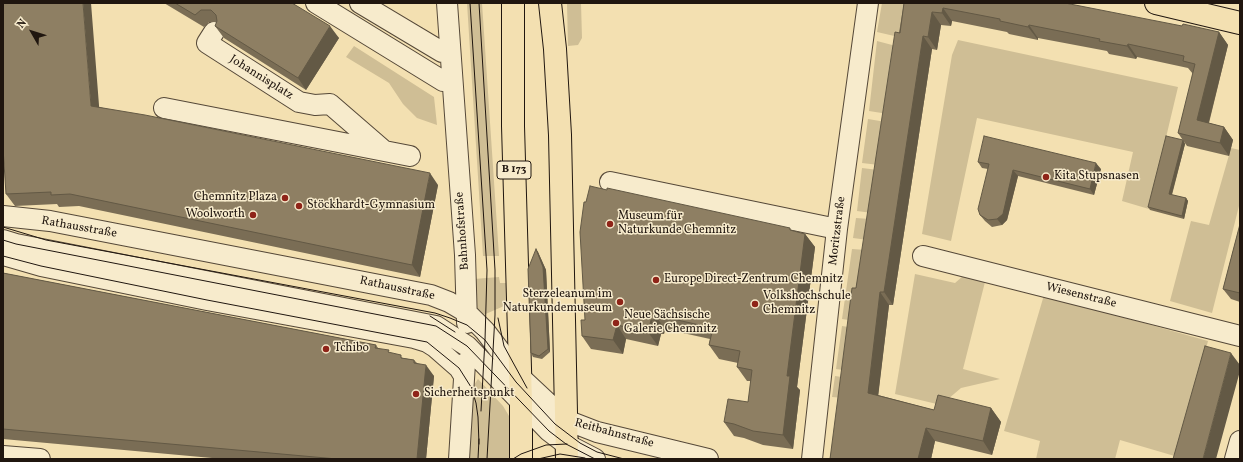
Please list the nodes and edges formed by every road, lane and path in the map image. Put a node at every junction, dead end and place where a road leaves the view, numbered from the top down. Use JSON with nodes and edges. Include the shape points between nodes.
{"nodes":[{"id":1,"x":316,"y":3,"type":"edge"},
{"id":2,"x":360,"y":3,"type":"edge"},
{"id":3,"x":447,"y":3,"type":"edge"},
{"id":4,"x":513,"y":3,"type":"edge"},
{"id":5,"x":550,"y":3,"type":"edge"},
{"id":6,"x":868,"y":3,"type":"edge"},
{"id":7,"x":1156,"y":3,"type":"edge"},
{"id":8,"x":1240,"y":23,"type":"edge"},
{"id":9,"x":214,"y":32,"type":"edge"},
{"id":10,"x":442,"y":52,"type":"dead end"},
{"id":11,"x":443,"y":81,"type":"dead end"},
{"id":12,"x":164,"y":108,"type":"dead end"},
{"id":13,"x":383,"y":150,"type":"junction"},
{"id":14,"x":410,"y":156,"type":"dead end"},
{"id":15,"x":610,"y":182,"type":"dead end"},
{"id":16,"x":3,"y":216,"type":"edge"},
{"id":17,"x":3,"y":227,"type":"edge"},
{"id":18,"x":837,"y":229,"type":"junction"},
{"id":19,"x":3,"y":240,"type":"edge"},
{"id":20,"x":3,"y":255,"type":"edge"},
{"id":21,"x":923,"y":256,"type":"dead end"},
{"id":22,"x":466,"y":312,"type":"junction"},
{"id":23,"x":1240,"y":336,"type":"edge"},
{"id":24,"x":466,"y":346,"type":"junction"},
{"id":25,"x":464,"y":376,"type":"junction"},
{"id":26,"x":520,"y":377,"type":"junction"},
{"id":27,"x":521,"y":403,"type":"junction"},
{"id":28,"x":566,"y":420,"type":"junction"},
{"id":29,"x":1240,"y":441,"type":"edge"},
{"id":30,"x":566,"y":452,"type":"edge"},
{"id":31,"x":3,"y":456,"type":"edge"},
{"id":32,"x":40,"y":459,"type":"edge"},
{"id":33,"x":459,"y":459,"type":"edge"},
{"id":34,"x":521,"y":459,"type":"edge"},
{"id":35,"x":595,"y":459,"type":"edge"},
{"id":36,"x":708,"y":459,"type":"edge"},
{"id":37,"x":812,"y":459,"type":"edge"},
{"id":38,"x":1235,"y":459,"type":"edge"}],
"edges":[{"from":1,"to":11,"type":"street"},
{"from":2,"to":10,"type":"street"},
{"from":3,"to":22,"type":"street","name":"Bahnhofstraße","via":[[465,255]]},
{"from":4,"to":26,"type":"main road","number":"B 173","via":[[513,126]]},
{"from":5,"to":28,"type":"main road","via":[[560,135]]},
{"from":6,"to":18,"type":"street","name":"Moritzstraße"},
{"from":7,"to":8,"type":"main road"},
{"from":9,"to":13,"type":"street","name":"Johannisplatz","via":[[207,44],[299,102],[330,104]]},
{"from":12,"to":13,"type":"street"},
{"from":13,"to":14,"type":"street"},
{"from":15,"to":18,"type":"street"},
{"from":16,"to":22,"type":"street","name":"Rathausstraße","via":[[50,221],[417,292],[449,302]]},
{"from":17,"to":22,"type":"street","name":"Rathausstraße","via":[[46,240],[412,310]]},
{"from":18,"to":37,"type":"street","name":"Moritzstraße"},
{"from":19,"to":24,"type":"street","via":[[428,323]]},
{"from":20,"to":25,"type":"street","via":[[41,266],[427,342],[449,358]]},
{"from":21,"to":23,"type":"street","name":"Wiesenstraße"},
{"from":22,"to":24,"type":"street","name":"Bahnhofstraße"},
{"from":22,"to":26,"type":"street","via":[[485,331]]},
{"from":24,"to":25,"type":"street","name":"Bahnhofstraße"},
{"from":24,"to":27,"type":"street"},
{"from":25,"to":33,"type":"street","name":"Bahnhofstraße"},
{"from":26,"to":27,"type":"main road","number":"B 173"},
{"from":26,"to":28,"type":"street"},
{"from":27,"to":30,"type":"street"},
{"from":27,"to":34,"type":"main road","number":"B 173"},
{"from":28,"to":30,"type":"main road"},
{"from":28,"to":36,"type":"street","name":"Reitbahnstraße","via":[[597,432]]},
{"from":29,"to":38,"type":"street"},
{"from":30,"to":35,"type":"street"},
{"from":31,"to":32,"type":"street"}]}
